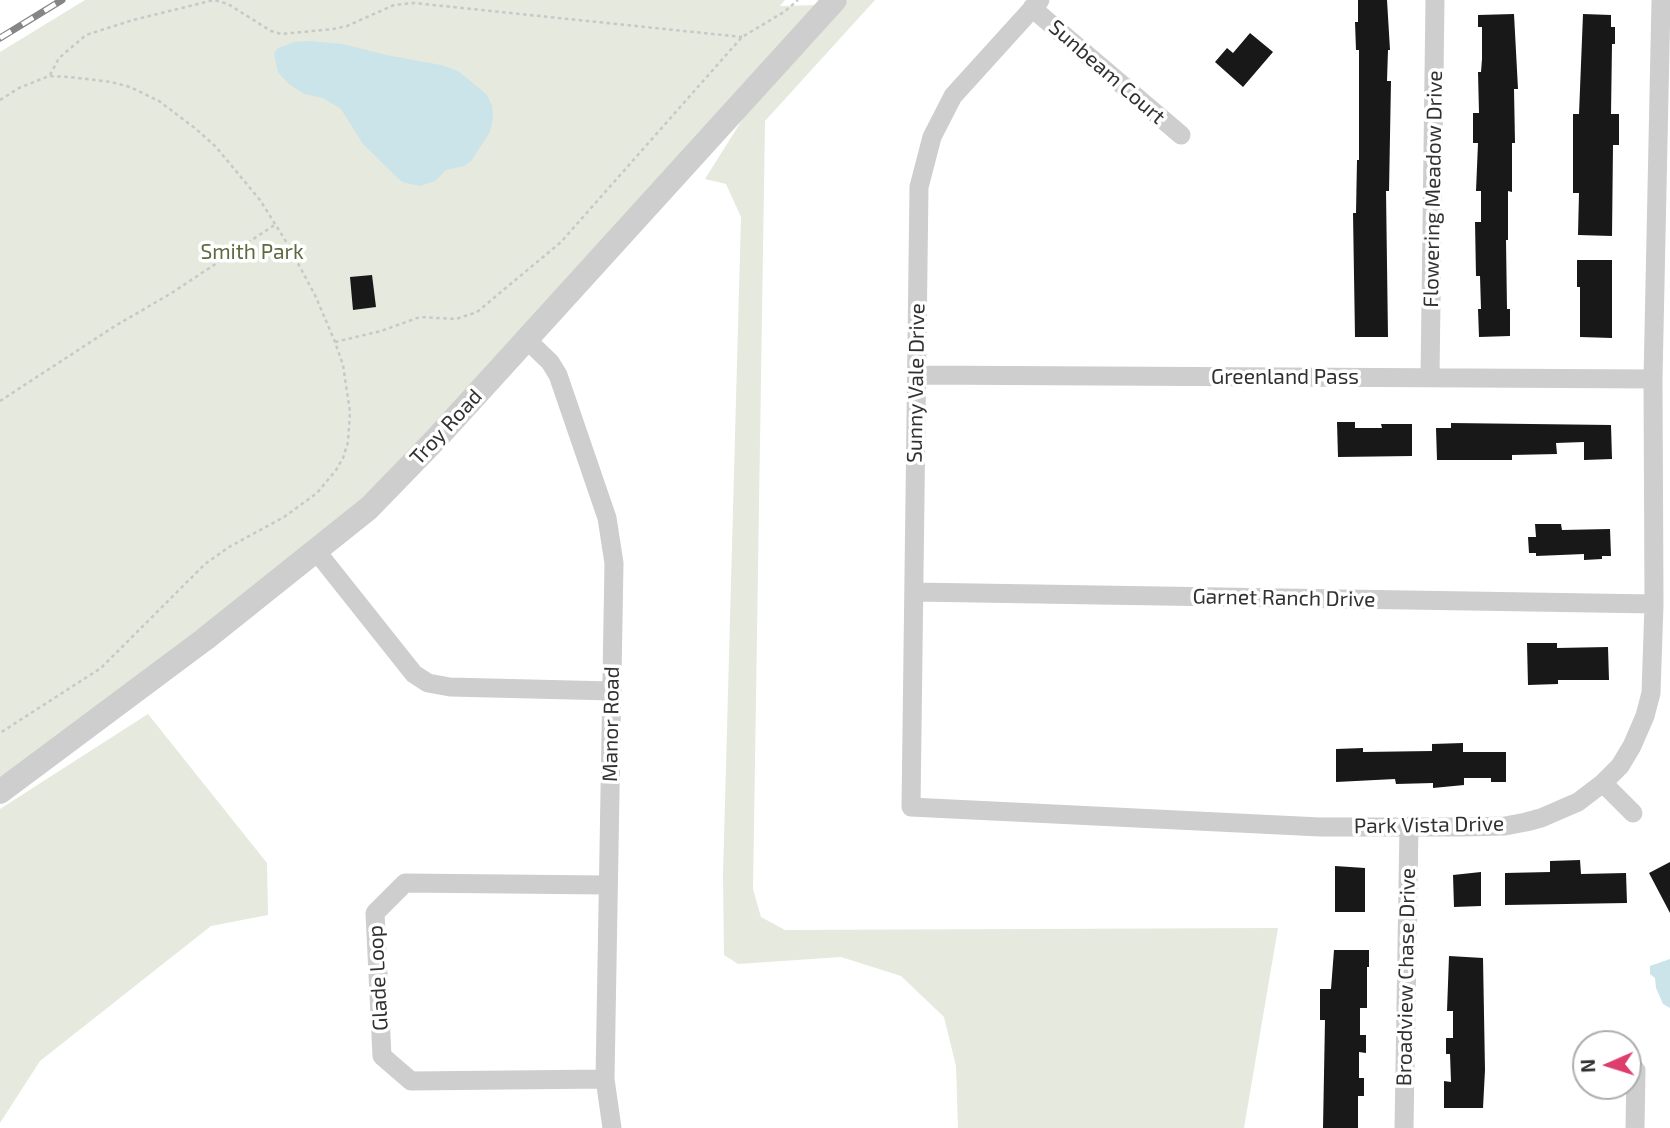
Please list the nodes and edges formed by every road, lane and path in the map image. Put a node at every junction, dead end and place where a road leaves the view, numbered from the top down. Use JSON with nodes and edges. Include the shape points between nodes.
{"nodes":[{"id":1,"x":798,"y":0,"type":"edge"},
{"id":2,"x":835,"y":0,"type":"edge"},
{"id":3,"x":1435,"y":0,"type":"edge"},
{"id":4,"x":1661,"y":0,"type":"edge"},
{"id":5,"x":1036,"y":4,"type":"edge"},
{"id":6,"x":742,"y":37,"type":"junction"},
{"id":7,"x":50,"y":76,"type":"junction"},
{"id":8,"x":0,"y":100,"type":"edge"},
{"id":9,"x":1664,"y":128,"type":"edge"},
{"id":10,"x":1181,"y":135,"type":"dead end"},
{"id":11,"x":276,"y":223,"type":"junction"},
{"id":12,"x":527,"y":340,"type":"junction"},
{"id":13,"x":335,"y":342,"type":"junction"},
{"id":14,"x":916,"y":374,"type":"junction"},
{"id":15,"x":1430,"y":377,"type":"junction"},
{"id":16,"x":1653,"y":379,"type":"junction"},
{"id":17,"x":0,"y":401,"type":"edge"},
{"id":18,"x":317,"y":552,"type":"junction"},
{"id":19,"x":914,"y":592,"type":"junction"},
{"id":20,"x":1654,"y":604,"type":"junction"},
{"id":21,"x":612,"y":691,"type":"junction"},
{"id":22,"x":0,"y":733,"type":"edge"},
{"id":23,"x":1603,"y":783,"type":"junction"},
{"id":24,"x":0,"y":792,"type":"edge"},
{"id":25,"x":911,"y":807,"type":"joint"},
{"id":26,"x":1633,"y":813,"type":"dead end"},
{"id":27,"x":1409,"y":826,"type":"junction"},
{"id":28,"x":607,"y":885,"type":"junction"},
{"id":29,"x":605,"y":1079,"type":"junction"},
{"id":30,"x":1635,"y":1100,"type":"edge"},
{"id":31,"x":612,"y":1128,"type":"edge"},
{"id":32,"x":1404,"y":1128,"type":"edge"},
{"id":33,"x":1635,"y":1128,"type":"edge"}],
"edges":[{"from":1,"to":6,"type":"path"},
{"from":2,"to":12,"type":"street","name":"Troy Road"},
{"from":3,"to":15,"type":"street","name":"Flowering Meadow Drive"},
{"from":4,"to":9,"type":"street","name":"Park Vista Drive"},
{"from":5,"to":10,"type":"street","name":"Sunbeam Court"},
{"from":5,"to":14,"type":"street","name":"Sunny Vale Drive","via":[[953,96],[932,137],[919,187]]},
{"from":6,"to":7,"type":"path","via":[[414,3],[394,5],[347,26],[281,34],[214,0],[86,35],[59,58]]},
{"from":6,"to":13,"type":"path","via":[[561,242],[477,312],[462,318],[409,319]]},
{"from":7,"to":8,"type":"path"},
{"from":7,"to":11,"type":"path","via":[[111,82],[159,101],[216,148]]},
{"from":9,"to":16,"type":"street","name":"Park Vista Drive"},
{"from":11,"to":13,"type":"path"},
{"from":11,"to":17,"type":"path"},
{"from":12,"to":18,"type":"street","name":"Troy Road","via":[[400,477]]},
{"from":12,"to":21,"type":"street","name":"Manor Road","via":[[558,375],[607,518],[614,563]]},
{"from":13,"to":22,"type":"path","via":[[348,389],[349,429],[343,458],[328,482],[293,512],[205,565],[101,668]]},
{"from":14,"to":15,"type":"street","name":"Greenland Pass"},
{"from":14,"to":19,"type":"street","name":"Sunny Vale Drive"},
{"from":15,"to":16,"type":"street","name":"Greenland Pass"},
{"from":16,"to":20,"type":"street","name":"Park Vista Drive"},
{"from":18,"to":21,"type":"street","via":[[414,674],[428,683]]},
{"from":18,"to":24,"type":"street","name":"Troy Road"},
{"from":19,"to":20,"type":"street","name":"Garnet Ranch Drive"},
{"from":19,"to":25,"type":"street","name":"Sunny Vale Drive"},
{"from":20,"to":23,"type":"street","name":"Park Vista Drive","via":[[1651,693],[1645,716],[1620,766]]},
{"from":21,"to":28,"type":"street","name":"Manor Road"},
{"from":23,"to":26,"type":"street"},
{"from":23,"to":27,"type":"street","name":"Park Vista Drive","via":[[1567,808],[1526,822]]},
{"from":25,"to":27,"type":"street","name":"Park Vista Drive","via":[[1320,827]]},
{"from":27,"to":32,"type":"street","name":"Broadview Chase Drive"},
{"from":28,"to":29,"type":"street","name":"Manor Road"},
{"from":28,"to":29,"type":"street","name":"Glade Loop","via":[[405,883],[375,913],[382,1056],[411,1081]]},
{"from":29,"to":31,"type":"street","name":"Manor Road"},
{"from":30,"to":33,"type":"street"}]}
